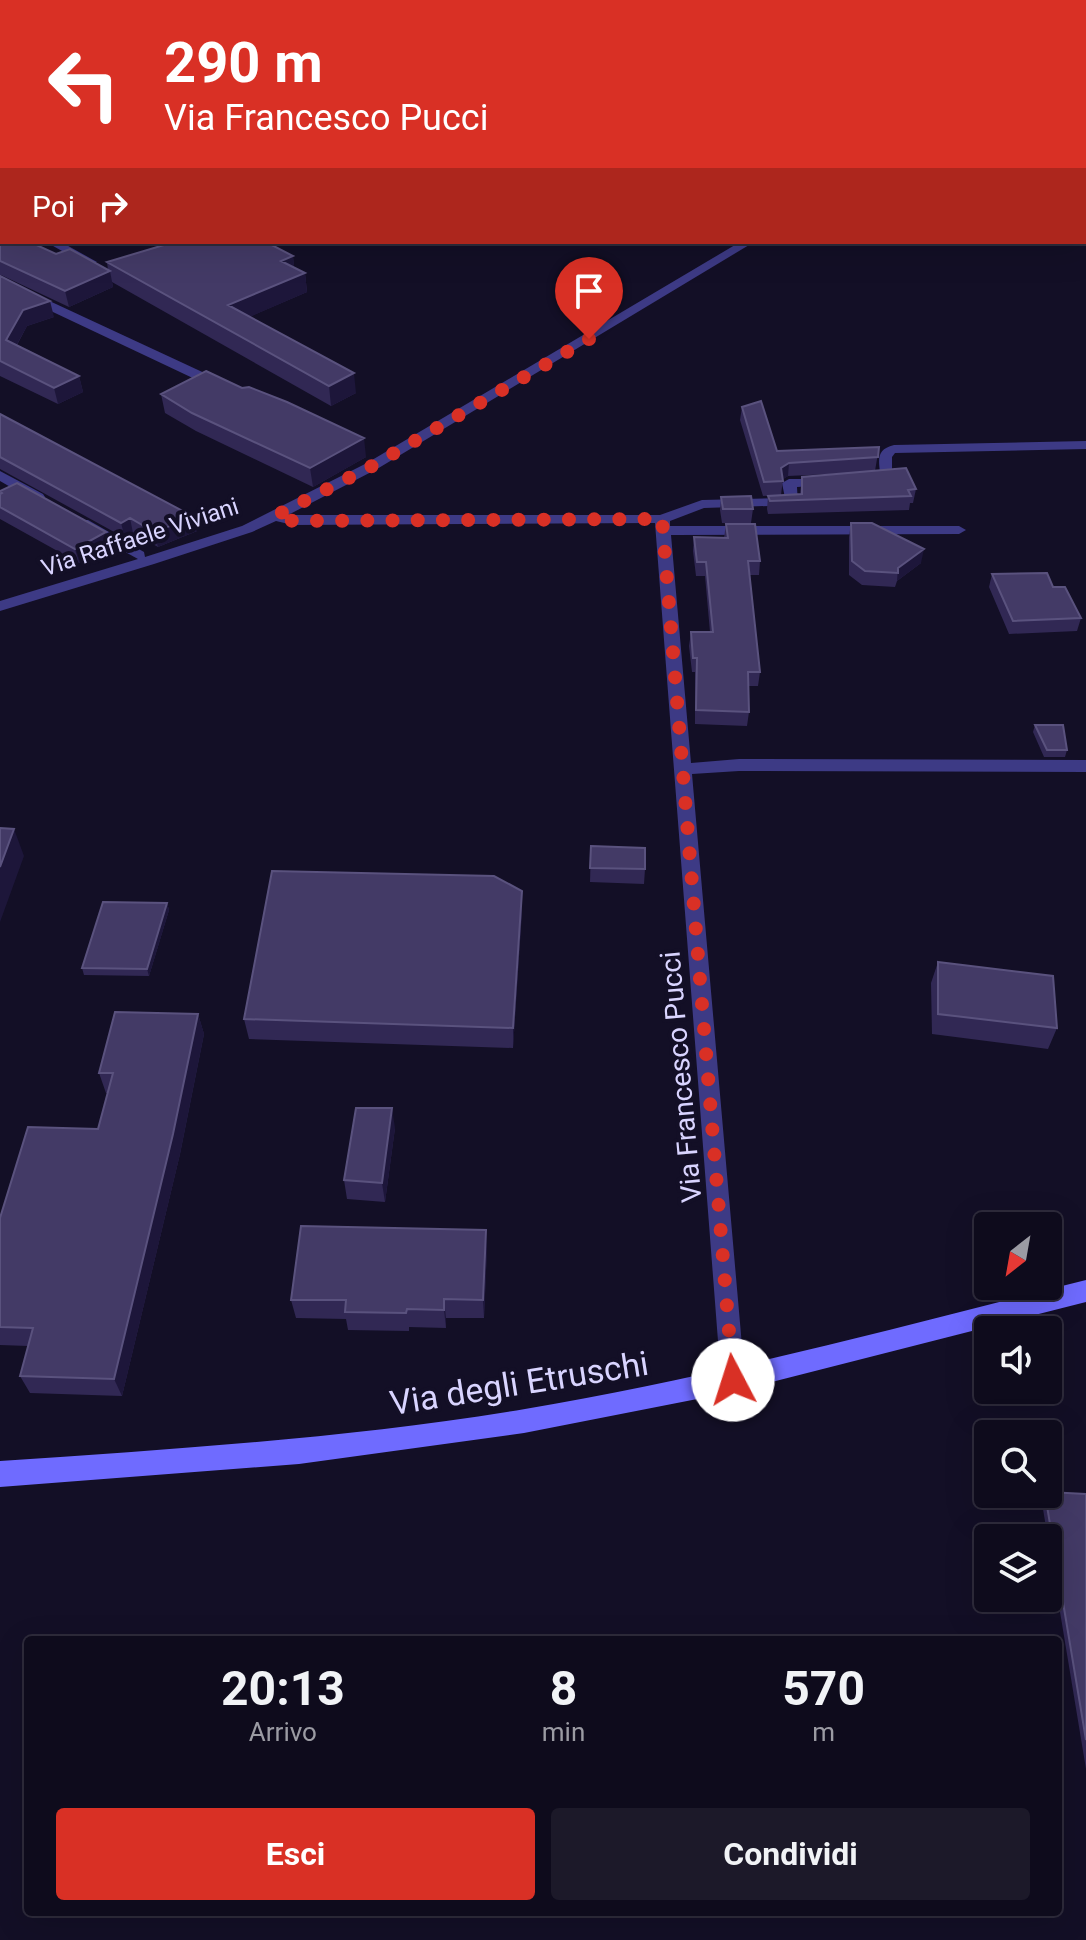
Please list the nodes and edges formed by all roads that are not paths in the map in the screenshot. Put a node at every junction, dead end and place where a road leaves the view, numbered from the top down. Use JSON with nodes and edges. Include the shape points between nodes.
{"nodes":[{"id":1,"x":56,"y":244,"type":"edge"},
{"id":2,"x":745,"y":244,"type":"edge"},
{"id":3,"x":105,"y":270,"type":"edge"},
{"id":4,"x":0,"y":282,"type":"edge"},
{"id":5,"x":237,"y":394,"type":"edge"},
{"id":6,"x":1086,"y":445,"type":"edge"},
{"id":7,"x":0,"y":475,"type":"edge"},
{"id":8,"x":275,"y":516,"type":"junction"},
{"id":9,"x":662,"y":525,"type":"junction"},
{"id":10,"x":959,"y":530,"type":"dead end"},
{"id":11,"x":139,"y":555,"type":"dead end"},
{"id":12,"x":0,"y":606,"type":"edge"},
{"id":13,"x":1086,"y":766,"type":"edge"},
{"id":14,"x":684,"y":769,"type":"junction"},
{"id":15,"x":1086,"y":1291,"type":"edge"},
{"id":16,"x":733,"y":1380,"type":"junction"},
{"id":17,"x":0,"y":1474,"type":"edge"}],
"edges":[{"from":1,"to":3,"type":"street"},
{"from":2,"to":8,"type":"street","name":"Via Raffaele Viviani","via":[[372,466]]},
{"from":4,"to":5,"type":"street"},
{"from":6,"to":9,"type":"street","via":[[894,449],[885,457],[887,474],[882,478],[789,483],[793,502],[702,504]]},
{"from":7,"to":11,"type":"street"},
{"from":8,"to":9,"type":"street","via":[[293,521]]},
{"from":8,"to":12,"type":"street","name":"Via Raffaele Viviani"},
{"from":9,"to":10,"type":"street"},
{"from":9,"to":14,"type":"street","name":"Via Francesco Pucci"},
{"from":13,"to":14,"type":"street"},
{"from":14,"to":16,"type":"street","name":"Via Francesco Pucci"},
{"from":15,"to":16,"type":"main road","name":"Via degli Etruschi"},
{"from":16,"to":17,"type":"main road","name":"Via degli Etruschi","via":[[524,1421],[299,1452]]}]}
